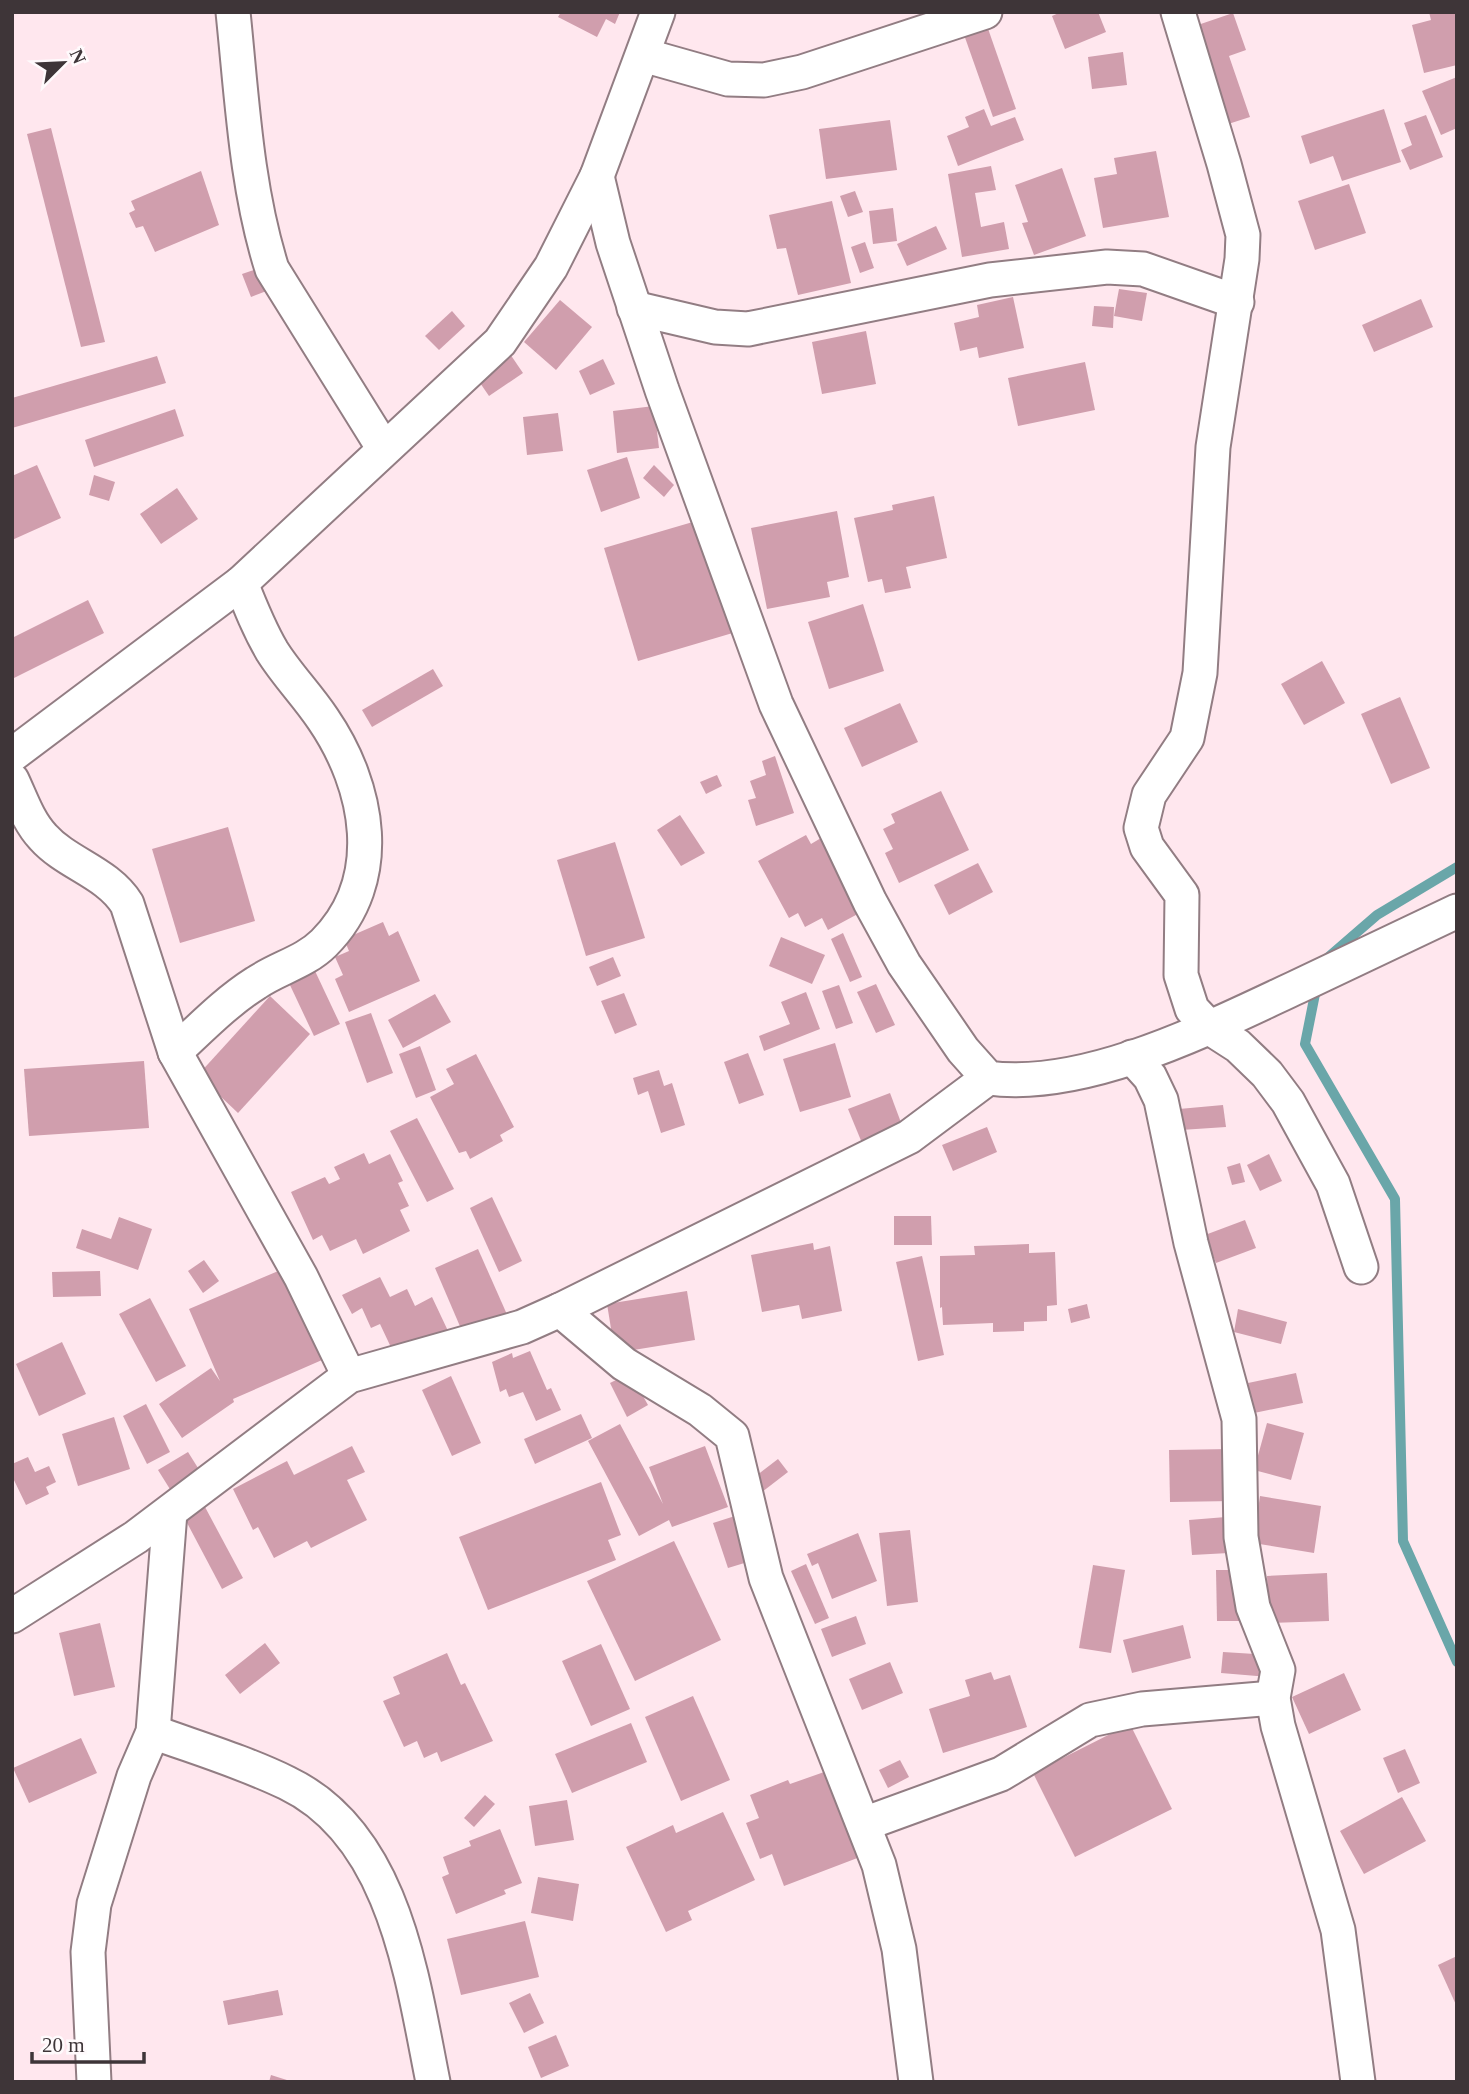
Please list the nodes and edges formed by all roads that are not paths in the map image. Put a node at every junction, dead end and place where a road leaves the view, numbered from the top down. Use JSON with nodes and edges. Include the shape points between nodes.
{"nodes":[{"id":1,"x":233,"y":12,"type":"edge"},
{"id":2,"x":658,"y":12,"type":"edge"},
{"id":3,"x":985,"y":12,"type":"edge"},
{"id":4,"x":1178,"y":12,"type":"edge"},
{"id":5,"x":643,"y":55,"type":"junction"},
{"id":6,"x":597,"y":176,"type":"junction"},
{"id":7,"x":1237,"y":302,"type":"junction"},
{"id":8,"x":634,"y":308,"type":"junction"},
{"id":9,"x":384,"y":449,"type":"junction"},
{"id":10,"x":241,"y":583,"type":"junction"},
{"id":11,"x":12,"y":755,"type":"edge"},
{"id":12,"x":12,"y":780,"type":"edge"},
{"id":13,"x":1457,"y":911,"type":"edge"},
{"id":14,"x":1210,"y":1028,"type":"junction"},
{"id":15,"x":175,"y":1052,"type":"junction"},
{"id":16,"x":1132,"y":1057,"type":"junction"},
{"id":17,"x":988,"y":1078,"type":"junction"},
{"id":18,"x":1361,"y":1267,"type":"dead end"},
{"id":19,"x":560,"y":1310,"type":"junction"},
{"id":20,"x":349,"y":1376,"type":"junction"},
{"id":21,"x":170,"y":1512,"type":"junction"},
{"id":22,"x":12,"y":1616,"type":"edge"},
{"id":23,"x":1273,"y":1698,"type":"junction"},
{"id":24,"x":152,"y":1732,"type":"junction"},
{"id":25,"x":864,"y":1824,"type":"junction"},
{"id":26,"x":94,"y":2082,"type":"edge"},
{"id":27,"x":433,"y":2082,"type":"edge"},
{"id":28,"x":916,"y":2082,"type":"edge"},
{"id":29,"x":1358,"y":2082,"type":"edge"}],
"edges":[{"from":1,"to":9,"type":"street","via":[[254,192],[272,269]]},
{"from":2,"to":5,"type":"street"},
{"from":3,"to":5,"type":"street","via":[[802,72],[764,80],[728,79]]},
{"from":4,"to":7,"type":"street","via":[[1243,236]]},
{"from":5,"to":6,"type":"street"},
{"from":6,"to":8,"type":"street"},
{"from":6,"to":9,"type":"street","via":[[551,267],[500,342]]},
{"from":7,"to":8,"type":"street","via":[[1131,266],[990,280],[748,329],[715,327]]},
{"from":7,"to":14,"type":"street","via":[[1213,447],[1198,685],[1187,738],[1149,794],[1141,828],[1147,846],[1182,895],[1184,993]]},
{"from":8,"to":17,"type":"street","via":[[776,704],[904,964],[963,1050]]},
{"from":9,"to":10,"type":"street"},
{"from":10,"to":11,"type":"street"},
{"from":10,"to":15,"type":"street","via":[[271,649],[340,745],[355,781],[367,844],[355,897],[325,942],[310,955],[249,987]]},
{"from":12,"to":15,"type":"street","via":[[43,838],[114,888],[127,904]]},
{"from":13,"to":14,"type":"street"},
{"from":14,"to":16,"type":"street"},
{"from":14,"to":18,"type":"street","via":[[1238,1046],[1288,1102],[1333,1184]]},
{"from":15,"to":20,"type":"street","via":[[301,1276]]},
{"from":16,"to":17,"type":"street","via":[[1051,1078]]},
{"from":16,"to":23,"type":"street","via":[[1150,1077],[1161,1100],[1191,1243],[1239,1419],[1241,1537],[1253,1607],[1278,1670]]},
{"from":17,"to":19,"type":"street","via":[[909,1137]]},
{"from":19,"to":20,"type":"street","via":[[522,1327]]},
{"from":19,"to":25,"type":"street","via":[[624,1364],[700,1410],[732,1436],[766,1578]]},
{"from":20,"to":21,"type":"street"},
{"from":21,"to":22,"type":"street"},
{"from":21,"to":24,"type":"street"},
{"from":23,"to":25,"type":"street","via":[[1142,1709],[1090,1720],[1001,1774]]},
{"from":23,"to":29,"type":"street","via":[[1338,1930]]},
{"from":24,"to":26,"type":"street","via":[[93,1904],[88,1952]]},
{"from":24,"to":27,"type":"street","via":[[289,1783],[339,1822],[383,1887],[405,1942]]},
{"from":25,"to":28,"type":"street","via":[[899,1949]]}]}
